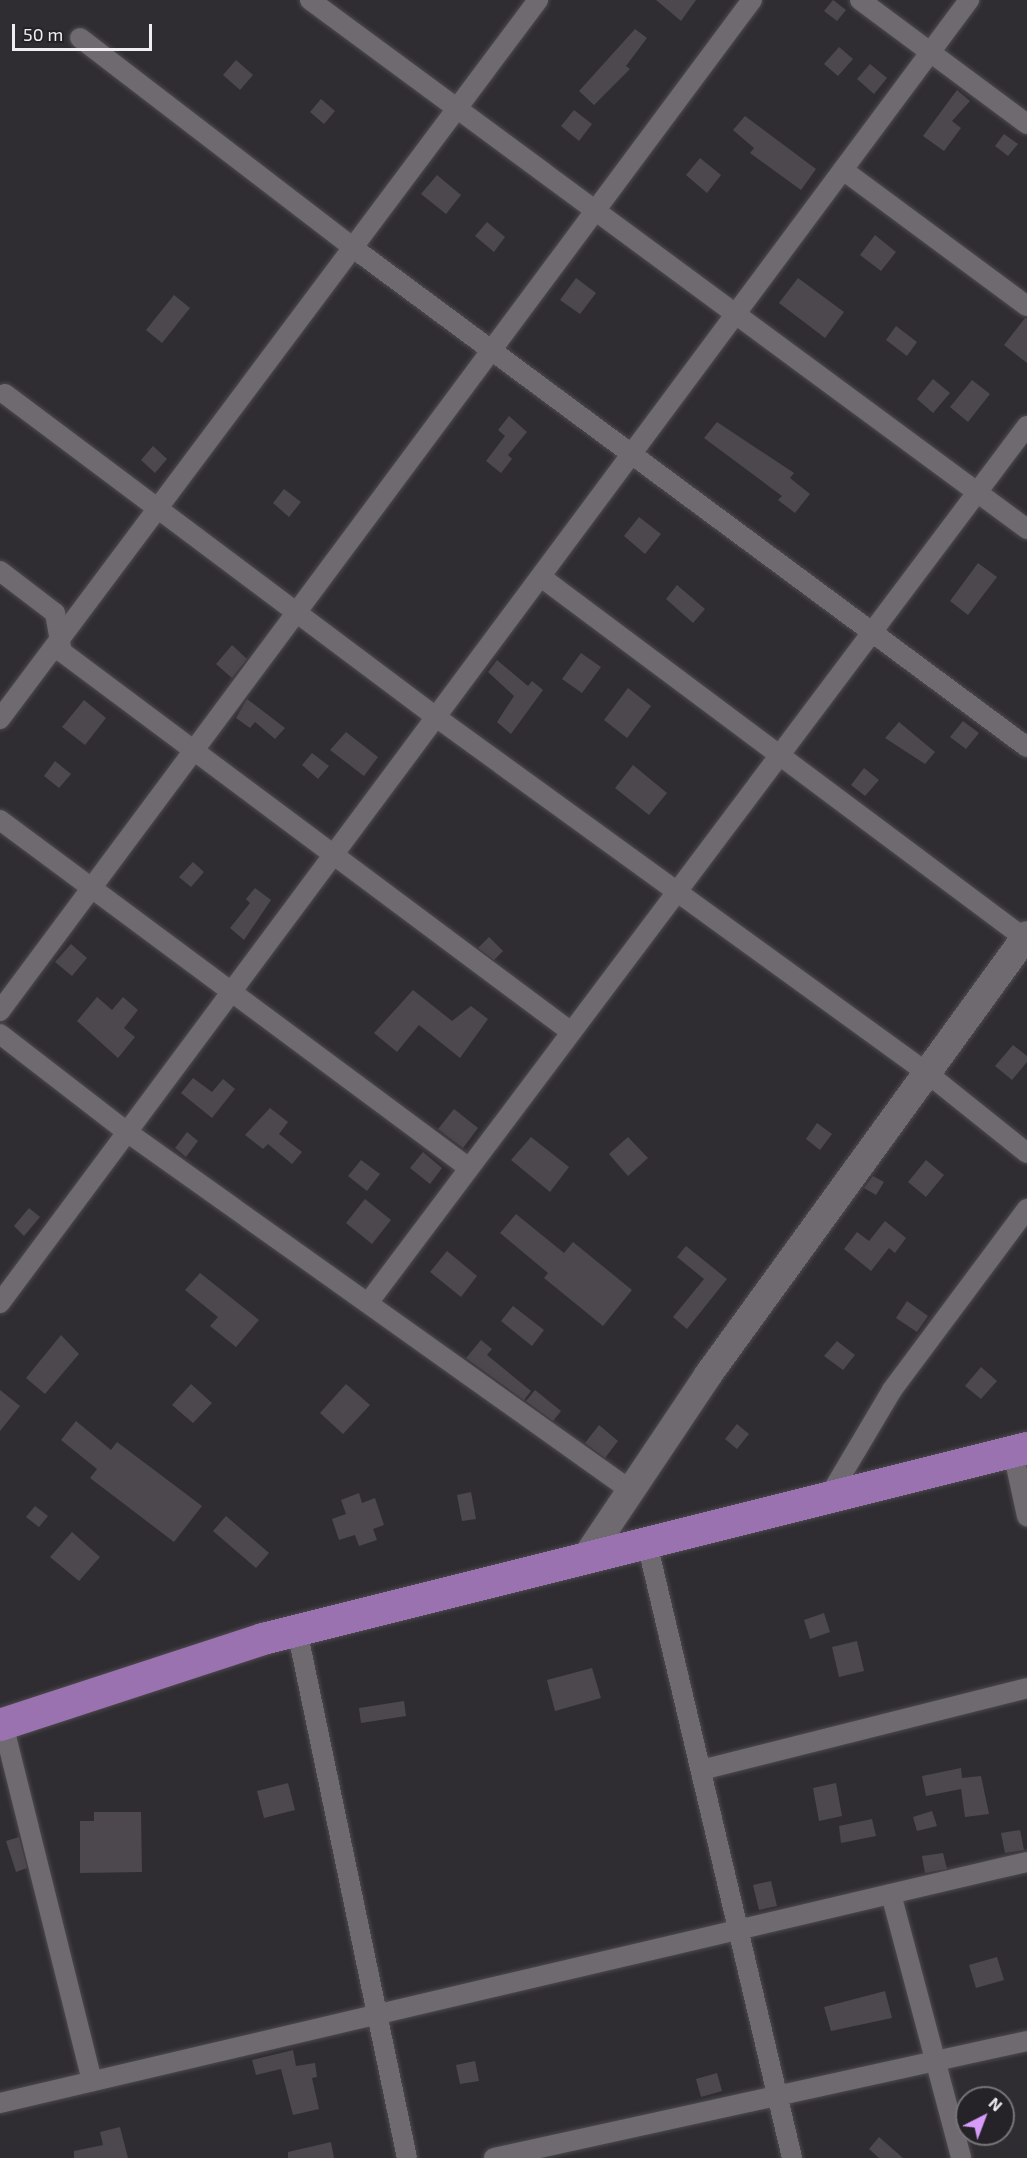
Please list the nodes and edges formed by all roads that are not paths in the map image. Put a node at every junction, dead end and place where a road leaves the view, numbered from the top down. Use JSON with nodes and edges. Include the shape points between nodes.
{"nodes":[{"id":1,"x":312,"y":0,"type":"edge"},
{"id":2,"x":538,"y":0,"type":"edge"},
{"id":3,"x":752,"y":0,"type":"edge"},
{"id":4,"x":860,"y":0,"type":"edge"},
{"id":5,"x":969,"y":0,"type":"edge"},
{"id":6,"x":80,"y":38,"type":"dead end"},
{"id":7,"x":930,"y":52,"type":"junction"},
{"id":8,"x":457,"y":108,"type":"junction"},
{"id":9,"x":1027,"y":124,"type":"edge"},
{"id":10,"x":843,"y":170,"type":"junction"},
{"id":11,"x":596,"y":210,"type":"junction"},
{"id":12,"x":352,"y":247,"type":"junction"},
{"id":13,"x":1027,"y":306,"type":"edge"},
{"id":14,"x":736,"y":314,"type":"junction"},
{"id":15,"x":491,"y":351,"type":"junction"},
{"id":16,"x":5,"y":394,"type":"dead end"},
{"id":17,"x":1027,"y":426,"type":"edge"},
{"id":18,"x":632,"y":454,"type":"junction"},
{"id":19,"x":977,"y":493,"type":"junction"},
{"id":20,"x":156,"y":507,"type":"junction"},
{"id":21,"x":1027,"y":529,"type":"edge"},
{"id":22,"x":0,"y":571,"type":"edge"},
{"id":23,"x":541,"y":577,"type":"junction"},
{"id":24,"x":297,"y":612,"type":"junction"},
{"id":25,"x":872,"y":632,"type":"junction"},
{"id":26,"x":60,"y":638,"type":"junction"},
{"id":27,"x":436,"y":717,"type":"junction"},
{"id":28,"x":0,"y":719,"type":"edge"},
{"id":29,"x":1027,"y":747,"type":"edge"},
{"id":30,"x":194,"y":750,"type":"junction"},
{"id":31,"x":780,"y":755,"type":"junction"},
{"id":32,"x":0,"y":820,"type":"edge"},
{"id":33,"x":334,"y":855,"type":"junction"},
{"id":34,"x":92,"y":888,"type":"junction"},
{"id":35,"x":677,"y":892,"type":"junction"},
{"id":36,"x":1026,"y":937,"type":"edge"},
{"id":37,"x":232,"y":992,"type":"junction"},
{"id":38,"x":0,"y":1011,"type":"edge"},
{"id":39,"x":571,"y":1032,"type":"junction"},
{"id":40,"x":0,"y":1034,"type":"edge"},
{"id":41,"x":927,"y":1073,"type":"junction"},
{"id":42,"x":127,"y":1132,"type":"junction"},
{"id":43,"x":1027,"y":1153,"type":"edge"},
{"id":44,"x":469,"y":1168,"type":"junction"},
{"id":45,"x":1027,"y":1209,"type":"edge"},
{"id":46,"x":368,"y":1303,"type":"junction"},
{"id":47,"x":0,"y":1304,"type":"edge"},
{"id":48,"x":1020,"y":1450,"type":"edge"},
{"id":49,"x":630,"y":1490,"type":"junction"},
{"id":50,"x":828,"y":1498,"type":"junction"},
{"id":51,"x":1027,"y":1516,"type":"edge"},
{"id":52,"x":647,"y":1543,"type":"junction"},
{"id":53,"x":585,"y":1559,"type":"junction"},
{"id":54,"x":297,"y":1630,"type":"junction"},
{"id":55,"x":1027,"y":1688,"type":"edge"},
{"id":56,"x":2,"y":1724,"type":"edge"},
{"id":57,"x":701,"y":1770,"type":"junction"},
{"id":58,"x":1027,"y":1862,"type":"edge"},
{"id":59,"x":891,"y":1894,"type":"junction"},
{"id":60,"x":738,"y":1930,"type":"junction"},
{"id":61,"x":377,"y":2014,"type":"junction"},
{"id":62,"x":1027,"y":2041,"type":"edge"},
{"id":63,"x":936,"y":2061,"type":"junction"},
{"id":64,"x":92,"y":2081,"type":"junction"},
{"id":65,"x":778,"y":2096,"type":"junction"},
{"id":66,"x":0,"y":2103,"type":"edge"},
{"id":67,"x":407,"y":2158,"type":"edge"},
{"id":68,"x":494,"y":2158,"type":"edge"},
{"id":69,"x":792,"y":2158,"type":"edge"},
{"id":70,"x":961,"y":2158,"type":"edge"}],
"edges":[{"from":1,"to":8,"type":"street"},
{"from":2,"to":8,"type":"street"},
{"from":3,"to":11,"type":"street"},
{"from":4,"to":7,"type":"street"},
{"from":5,"to":7,"type":"street"},
{"from":6,"to":12,"type":"street"},
{"from":7,"to":9,"type":"street"},
{"from":7,"to":10,"type":"street"},
{"from":8,"to":11,"type":"street"},
{"from":8,"to":12,"type":"street"},
{"from":10,"to":13,"type":"street"},
{"from":10,"to":14,"type":"street"},
{"from":11,"to":14,"type":"street"},
{"from":11,"to":15,"type":"street"},
{"from":12,"to":15,"type":"street"},
{"from":12,"to":20,"type":"street"},
{"from":14,"to":18,"type":"street"},
{"from":14,"to":19,"type":"street"},
{"from":15,"to":18,"type":"street"},
{"from":15,"to":24,"type":"street"},
{"from":16,"to":20,"type":"street"},
{"from":17,"to":19,"type":"street"},
{"from":18,"to":23,"type":"street"},
{"from":18,"to":25,"type":"street"},
{"from":19,"to":21,"type":"street"},
{"from":19,"to":25,"type":"street"},
{"from":20,"to":24,"type":"street"},
{"from":20,"to":26,"type":"street"},
{"from":22,"to":26,"type":"street","via":[[55,613]]},
{"from":23,"to":27,"type":"street"},
{"from":23,"to":31,"type":"street"},
{"from":24,"to":27,"type":"street"},
{"from":24,"to":30,"type":"street"},
{"from":25,"to":29,"type":"street"},
{"from":25,"to":31,"type":"street"},
{"from":26,"to":28,"type":"street"},
{"from":26,"to":30,"type":"street","via":[[62,652]]},
{"from":27,"to":33,"type":"street"},
{"from":27,"to":35,"type":"street"},
{"from":30,"to":33,"type":"street"},
{"from":30,"to":34,"type":"street"},
{"from":31,"to":35,"type":"street"},
{"from":31,"to":36,"type":"street"},
{"from":32,"to":34,"type":"street"},
{"from":33,"to":37,"type":"street"},
{"from":33,"to":39,"type":"street"},
{"from":34,"to":37,"type":"street"},
{"from":34,"to":38,"type":"street"},
{"from":35,"to":39,"type":"street"},
{"from":35,"to":41,"type":"street"},
{"from":36,"to":41,"type":"street"},
{"from":37,"to":42,"type":"street"},
{"from":37,"to":44,"type":"street"},
{"from":39,"to":44,"type":"street"},
{"from":40,"to":42,"type":"street"},
{"from":41,"to":43,"type":"street"},
{"from":41,"to":49,"type":"street","via":[[708,1375]]},
{"from":42,"to":46,"type":"street"},
{"from":42,"to":47,"type":"street"},
{"from":44,"to":46,"type":"street"},
{"from":45,"to":50,"type":"street","via":[[892,1390]]},
{"from":46,"to":49,"type":"street"},
{"from":48,"to":50,"type":"main road"},
{"from":48,"to":51,"type":"street"},
{"from":49,"to":53,"type":"street"},
{"from":50,"to":52,"type":"main road"},
{"from":52,"to":53,"type":"main road"},
{"from":52,"to":57,"type":"street"},
{"from":53,"to":54,"type":"main road"},
{"from":54,"to":56,"type":"main road"},
{"from":54,"to":61,"type":"street"},
{"from":55,"to":57,"type":"street"},
{"from":56,"to":64,"type":"street"},
{"from":57,"to":60,"type":"street"},
{"from":58,"to":59,"type":"street"},
{"from":59,"to":60,"type":"street"},
{"from":59,"to":63,"type":"street"},
{"from":60,"to":61,"type":"street"},
{"from":60,"to":65,"type":"street"},
{"from":61,"to":64,"type":"street"},
{"from":61,"to":67,"type":"street"},
{"from":62,"to":63,"type":"street"},
{"from":63,"to":65,"type":"street"},
{"from":63,"to":70,"type":"street"},
{"from":64,"to":66,"type":"street"},
{"from":65,"to":68,"type":"street"},
{"from":65,"to":69,"type":"street"}]}
